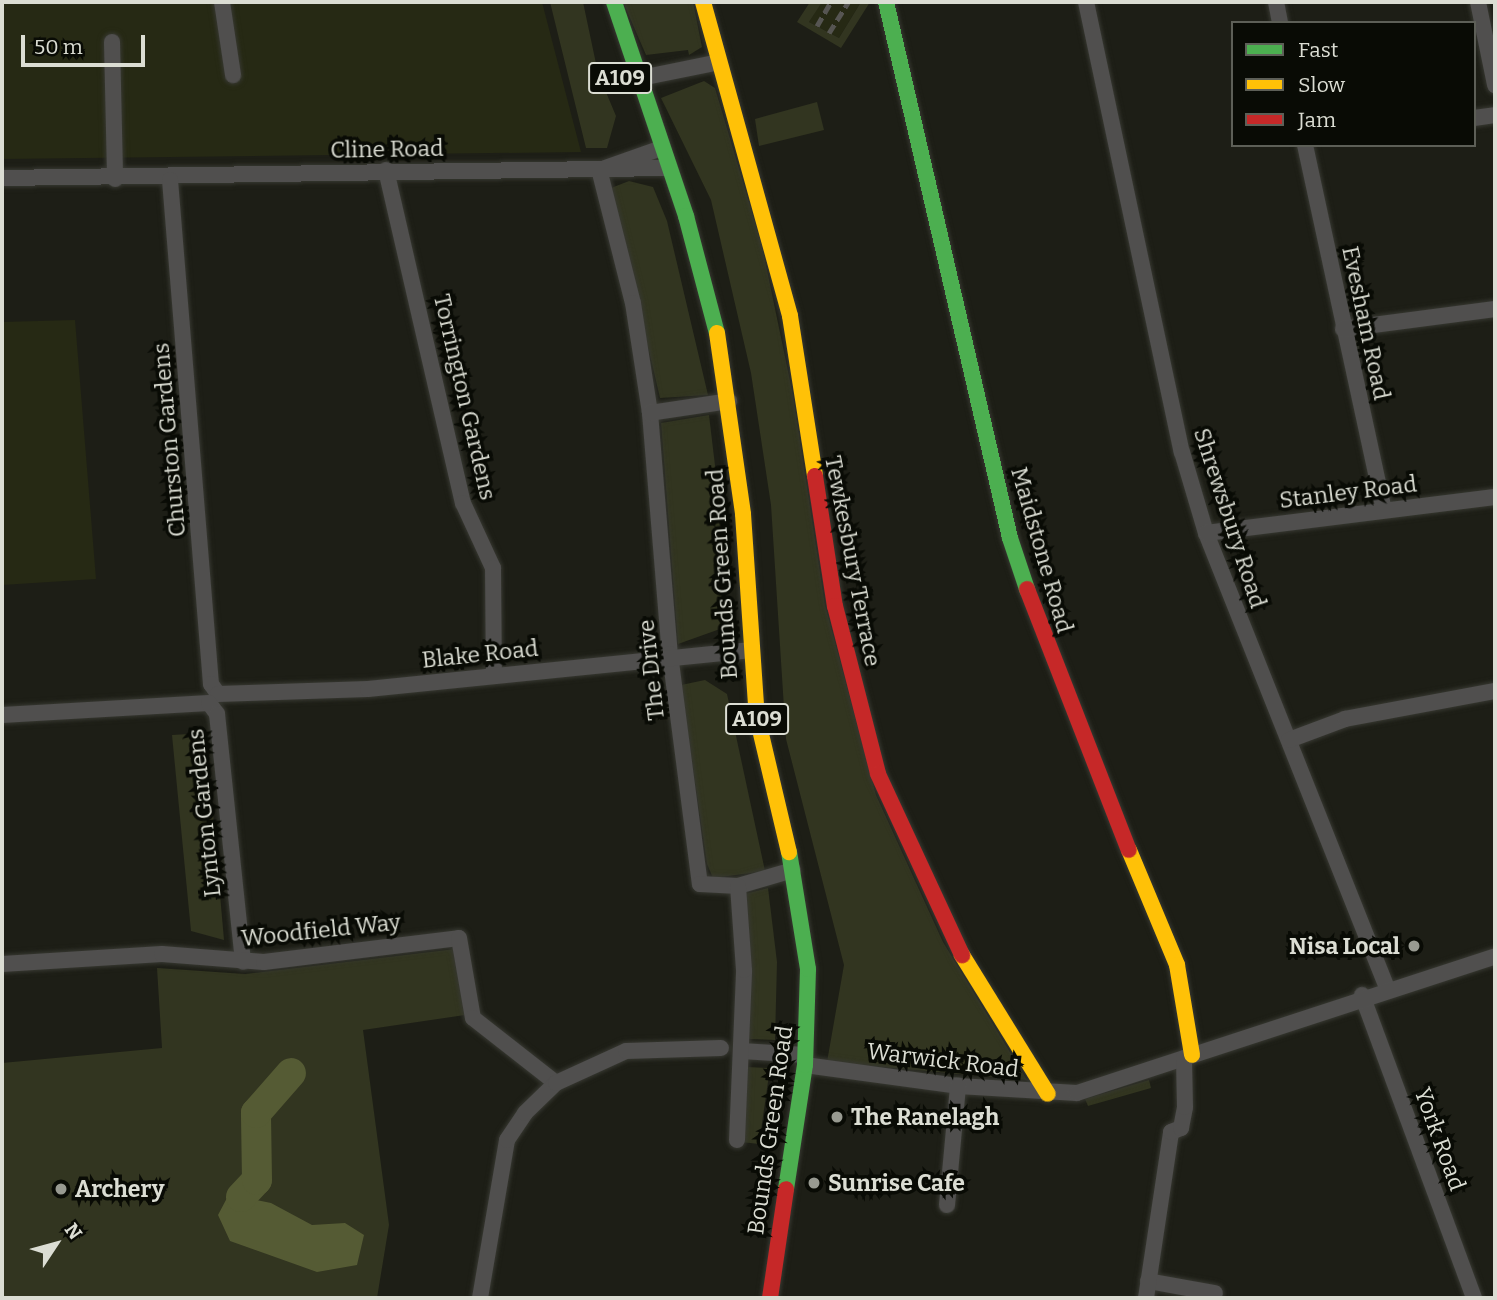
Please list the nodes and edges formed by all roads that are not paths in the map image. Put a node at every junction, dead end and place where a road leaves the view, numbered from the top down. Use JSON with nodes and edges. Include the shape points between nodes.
{"nodes":[{"id":1,"x":222,"y":2,"type":"edge"},
{"id":2,"x":596,"y":2,"type":"edge"},
{"id":3,"x":614,"y":2,"type":"edge"},
{"id":4,"x":703,"y":2,"type":"edge"},
{"id":5,"x":886,"y":2,"type":"edge"},
{"id":6,"x":1086,"y":2,"type":"edge"},
{"id":7,"x":1276,"y":2,"type":"edge"},
{"id":8,"x":1478,"y":2,"type":"edge"},
{"id":9,"x":1280,"y":21,"type":"edge"},
{"id":10,"x":112,"y":42,"type":"dead end"},
{"id":11,"x":719,"y":62,"type":"junction"},
{"id":12,"x":233,"y":75,"type":"dead end"},
{"id":13,"x":639,"y":78,"type":"junction"},
{"id":14,"x":621,"y":82,"type":"junction"},
{"id":15,"x":1495,"y":85,"type":"edge"},
{"id":16,"x":1495,"y":115,"type":"edge"},
{"id":17,"x":1476,"y":118,"type":"edge"},
{"id":18,"x":658,"y":146,"type":"junction"},
{"id":19,"x":1306,"y":147,"type":"edge"},
{"id":20,"x":667,"y":168,"type":"junction"},
{"id":21,"x":602,"y":169,"type":"junction"},
{"id":22,"x":386,"y":170,"type":"junction"},
{"id":23,"x":2,"y":178,"type":"edge"},
{"id":24,"x":115,"y":179,"type":"junction"},
{"id":25,"x":170,"y":180,"type":"junction"},
{"id":26,"x":1495,"y":309,"type":"edge"},
{"id":27,"x":1343,"y":329,"type":"junction"},
{"id":28,"x":729,"y":401,"type":"junction"},
{"id":29,"x":650,"y":413,"type":"junction"},
{"id":30,"x":1495,"y":497,"type":"edge"},
{"id":31,"x":1384,"y":509,"type":"junction"},
{"id":32,"x":1206,"y":533,"type":"junction"},
{"id":33,"x":748,"y":650,"type":"junction"},
{"id":34,"x":670,"y":654,"type":"junction"},
{"id":35,"x":494,"y":676,"type":"junction"},
{"id":36,"x":1495,"y":691,"type":"edge"},
{"id":37,"x":214,"y":699,"type":"junction"},
{"id":38,"x":2,"y":715,"type":"edge"},
{"id":39,"x":1289,"y":740,"type":"junction"},
{"id":40,"x":793,"y":870,"type":"junction"},
{"id":41,"x":738,"y":886,"type":"junction"},
{"id":42,"x":1495,"y":956,"type":"edge"},
{"id":43,"x":243,"y":962,"type":"junction"},
{"id":44,"x":2,"y":964,"type":"edge"},
{"id":45,"x":1387,"y":987,"type":"junction"},
{"id":46,"x":1362,"y":995,"type":"junction"},
{"id":47,"x":721,"y":1048,"type":"dead end"},
{"id":48,"x":742,"y":1051,"type":"junction"},
{"id":49,"x":1188,"y":1056,"type":"junction"},
{"id":50,"x":805,"y":1060,"type":"junction"},
{"id":51,"x":556,"y":1083,"type":"junction"},
{"id":52,"x":958,"y":1086,"type":"junction"},
{"id":53,"x":1048,"y":1094,"type":"junction"},
{"id":54,"x":737,"y":1140,"type":"dead end"},
{"id":55,"x":947,"y":1205,"type":"dead end"},
{"id":56,"x":1148,"y":1281,"type":"junction"},
{"id":57,"x":1215,"y":1293,"type":"dead end"},
{"id":58,"x":480,"y":1298,"type":"edge"},
{"id":59,"x":769,"y":1298,"type":"edge"},
{"id":60,"x":1146,"y":1298,"type":"edge"},
{"id":61,"x":1475,"y":1298,"type":"edge"}],
"edges":[{"from":1,"to":12,"type":"street"},
{"from":2,"to":14,"type":"street","name":"Bounds Green Road","number":"A109"},
{"from":3,"to":13,"type":"street","name":"Bounds Green Road","number":"A109"},
{"from":4,"to":11,"type":"street","name":"Tewkesbury Terrace"},
{"from":5,"to":49,"type":"street","name":"Maidstone Road","via":[[1010,538],[1058,679],[1177,965]]},
{"from":6,"to":32,"type":"street","name":"Shrewsbury Road","via":[[1182,452]]},
{"from":7,"to":9,"type":"street"},
{"from":8,"to":15,"type":"street"},
{"from":10,"to":24,"type":"street"},
{"from":11,"to":13,"type":"street"},
{"from":11,"to":53,"type":"street","name":"Tewkesbury Terrace","via":[[790,316],[835,606],[878,774],[960,953]]},
{"from":13,"to":14,"type":"street"},
{"from":13,"to":18,"type":"street","name":"Bounds Green Road","number":"A109","via":[[659,130]]},
{"from":14,"to":18,"type":"street","name":"Bounds Green Road","number":"A109","via":[[641,130]]},
{"from":16,"to":17,"type":"street"},
{"from":18,"to":20,"type":"street","name":"Bounds Green Road","number":"A109"},
{"from":18,"to":21,"type":"street","name":"Cline Road"},
{"from":19,"to":27,"type":"street","name":"Evesham Road"},
{"from":20,"to":21,"type":"street","name":"Cline Road","via":[[622,173]]},
{"from":20,"to":28,"type":"street","name":"Bounds Green Road","number":"A109","via":[[706,286]]},
{"from":21,"to":22,"type":"street","name":"Cline Road"},
{"from":21,"to":29,"type":"street","name":"The Drive","via":[[633,303]]},
{"from":22,"to":25,"type":"street","name":"Cline Road"},
{"from":22,"to":35,"type":"street","name":"Torrington Gardens","via":[[463,503],[493,568]]},
{"from":23,"to":24,"type":"street","name":"Cline Road"},
{"from":24,"to":25,"type":"street","name":"Cline Road"},
{"from":25,"to":37,"type":"street","name":"Churston Gardens"},
{"from":26,"to":27,"type":"street"},
{"from":27,"to":31,"type":"street","name":"Evesham Road"},
{"from":28,"to":29,"type":"street"},
{"from":28,"to":33,"type":"street","name":"Bounds Green Road","number":"A109","via":[[743,514]]},
{"from":29,"to":34,"type":"street","name":"The Drive"},
{"from":30,"to":31,"type":"street","name":"Stanley Road"},
{"from":31,"to":32,"type":"street","name":"Stanley Road"},
{"from":32,"to":39,"type":"street","name":"Shrewsbury Road"},
{"from":33,"to":34,"type":"street","name":"Blake Road"},
{"from":33,"to":40,"type":"street","name":"Bounds Green Road","number":"A109","via":[[757,717]]},
{"from":34,"to":35,"type":"street","name":"Blake Road"},
{"from":34,"to":41,"type":"street","name":"The Drive","via":[[700,884]]},
{"from":35,"to":37,"type":"street","name":"Blake Road"},
{"from":36,"to":39,"type":"street","via":[[1345,719]]},
{"from":37,"to":38,"type":"street","name":"Blake Road"},
{"from":37,"to":43,"type":"street","name":"Lynton Gardens"},
{"from":39,"to":45,"type":"street","name":"Shrewsbury Road"},
{"from":40,"to":41,"type":"street","name":"The Drive"},
{"from":40,"to":50,"type":"street","name":"Bounds Green Road","number":"A109","via":[[808,969]]},
{"from":41,"to":48,"type":"street"},
{"from":42,"to":45,"type":"street"},
{"from":43,"to":44,"type":"street","name":"Woodfield Way","via":[[162,954]]},
{"from":43,"to":51,"type":"street","name":"Woodfield Way","via":[[459,938],[473,1018]]},
{"from":45,"to":46,"type":"street"},
{"from":46,"to":49,"type":"street"},
{"from":46,"to":61,"type":"street","name":"York Road"},
{"from":47,"to":51,"type":"street","via":[[626,1051]]},
{"from":48,"to":50,"type":"street","name":"Warwick Road"},
{"from":48,"to":54,"type":"street"},
{"from":49,"to":53,"type":"street","name":"Warwick Road","via":[[1077,1093]]},
{"from":49,"to":56,"type":"street","via":[[1185,1107],[1181,1128],[1171,1132]]},
{"from":50,"to":52,"type":"street","name":"Warwick Road"},
{"from":50,"to":59,"type":"street","name":"Bounds Green Road","number":"A109"},
{"from":51,"to":58,"type":"street","via":[[507,1140]]},
{"from":52,"to":53,"type":"street","name":"Warwick Road"},
{"from":52,"to":55,"type":"street"},
{"from":56,"to":57,"type":"street"},
{"from":56,"to":60,"type":"street"}]}
